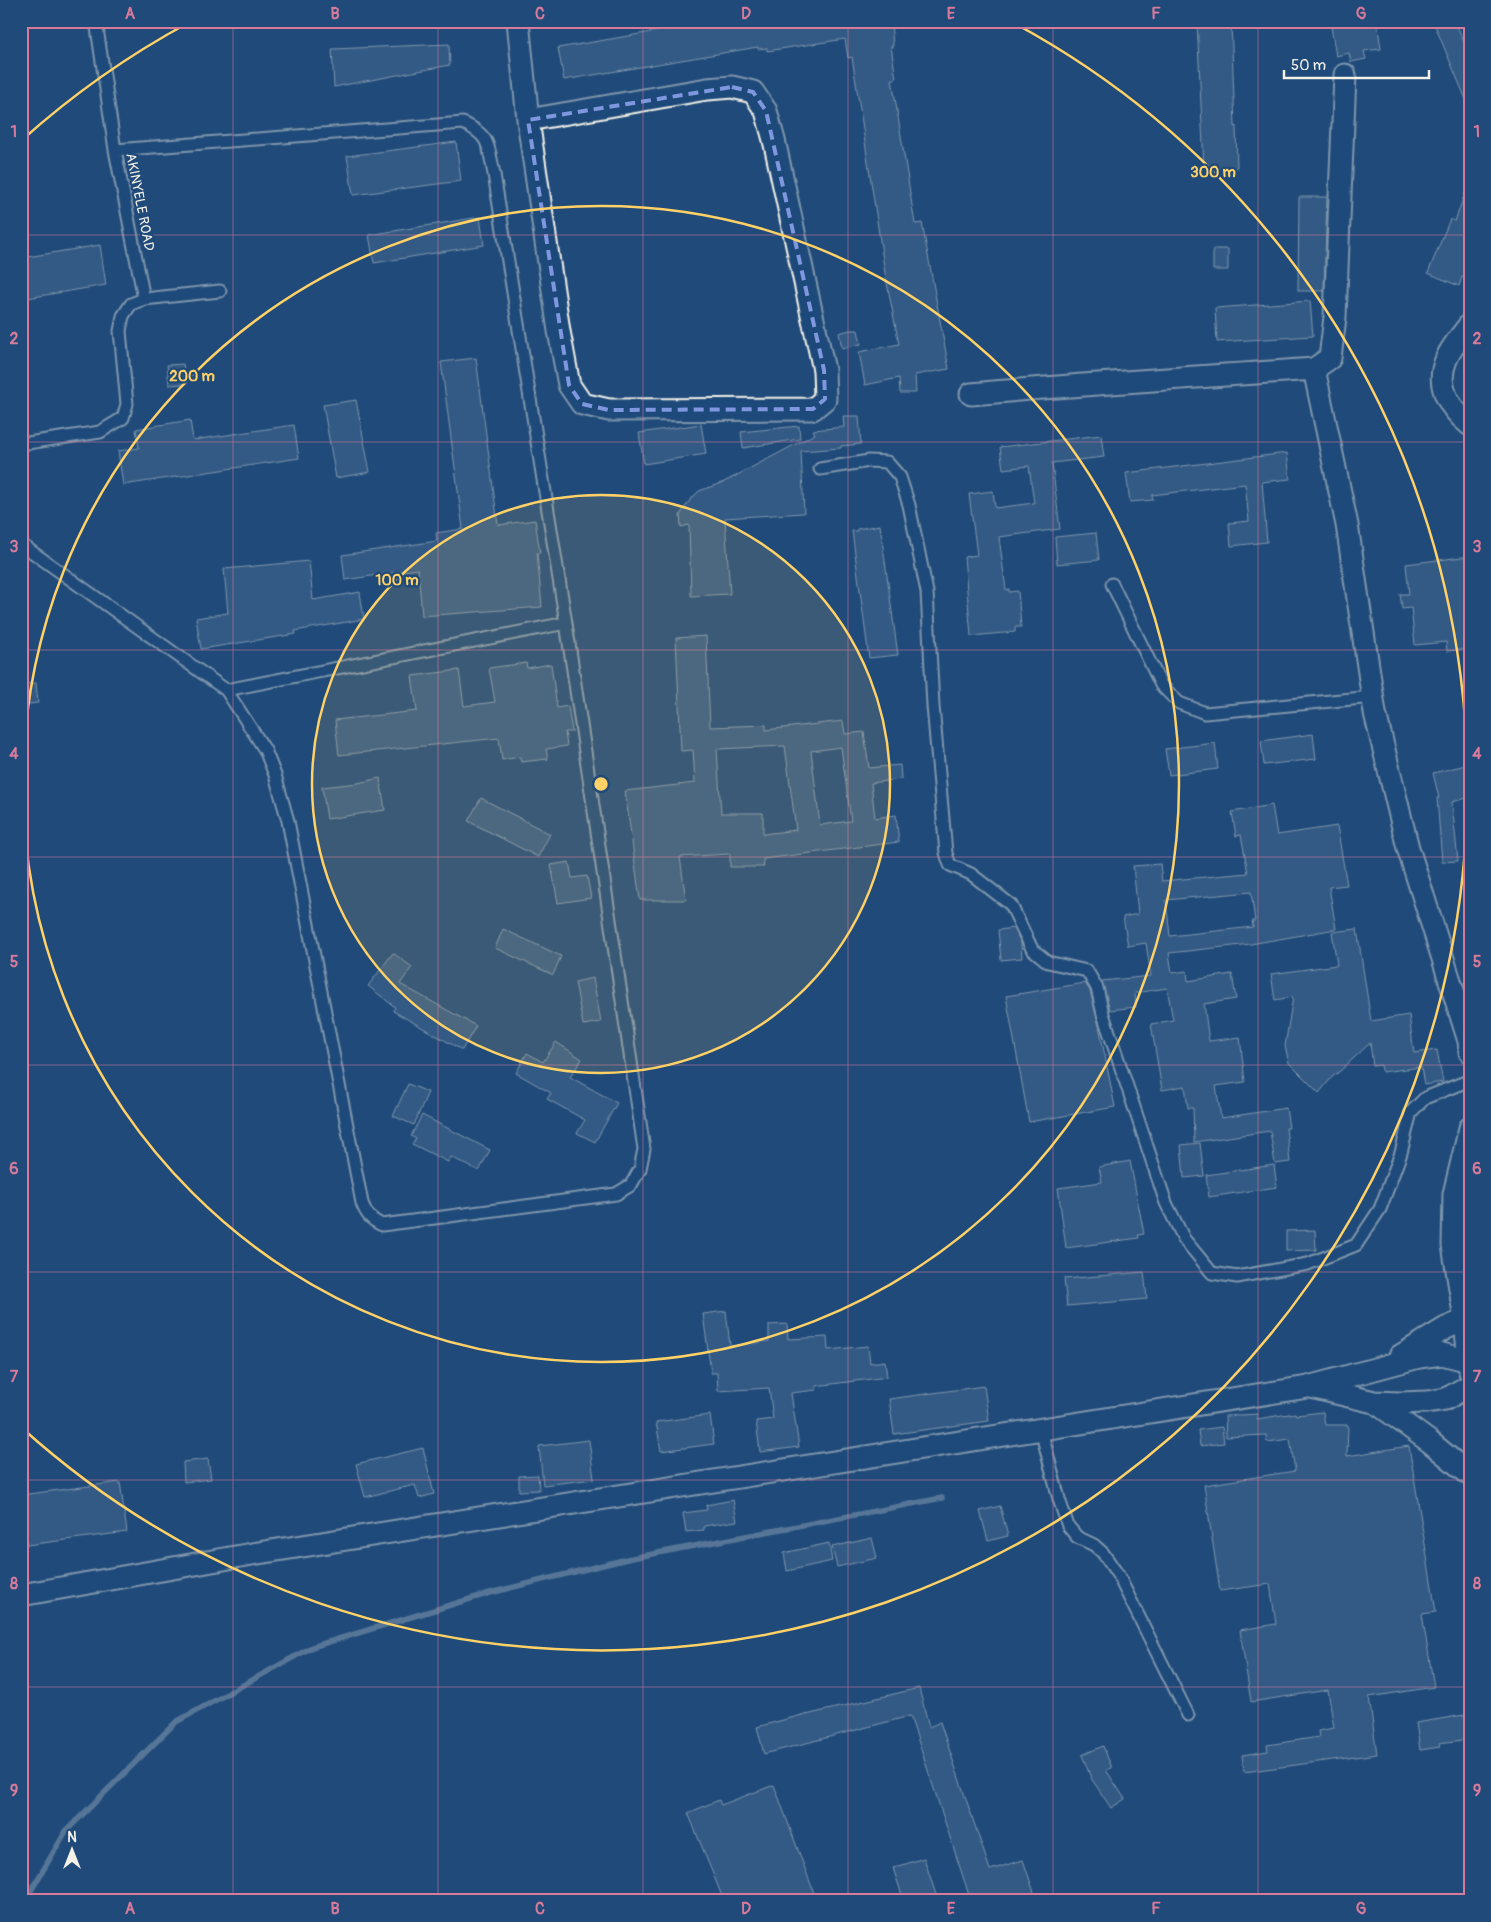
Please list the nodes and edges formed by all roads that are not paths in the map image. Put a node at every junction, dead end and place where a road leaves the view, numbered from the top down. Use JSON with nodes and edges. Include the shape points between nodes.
{"nodes":[{"id":1,"x":96,"y":21,"type":"edge"},
{"id":2,"x":518,"y":21,"type":"edge"},
{"id":3,"x":1344,"y":75,"type":"dead end"},
{"id":4,"x":528,"y":120,"type":"junction"},
{"id":5,"x":114,"y":150,"type":"junction"},
{"id":6,"x":220,"y":291,"type":"dead end"},
{"id":7,"x":144,"y":299,"type":"junction"},
{"id":8,"x":1470,"y":324,"type":"edge"},
{"id":9,"x":1314,"y":368,"type":"junction"},
{"id":10,"x":971,"y":394,"type":"dead end"},
{"id":11,"x":1470,"y":425,"type":"edge"},
{"id":12,"x":21,"y":444,"type":"edge"},
{"id":13,"x":820,"y":469,"type":"dead end"},
{"id":14,"x":21,"y":544,"type":"edge"},
{"id":15,"x":1112,"y":584,"type":"dead end"},
{"id":16,"x":566,"y":624,"type":"junction"},
{"id":17,"x":226,"y":690,"type":"junction"},
{"id":18,"x":1373,"y":697,"type":"junction"},
{"id":19,"x":1470,"y":1052,"type":"edge"},
{"id":20,"x":1470,"y":1080,"type":"edge"},
{"id":21,"x":1470,"y":1128,"type":"edge"},
{"id":22,"x":1465,"y":1320,"type":"junction"},
{"id":23,"x":1384,"y":1366,"type":"junction"},
{"id":24,"x":1469,"y":1366,"type":"edge"},
{"id":25,"x":1470,"y":1384,"type":"edge"},
{"id":26,"x":1308,"y":1386,"type":"junction"},
{"id":27,"x":1374,"y":1402,"type":"junction"},
{"id":28,"x":1041,"y":1430,"type":"junction"},
{"id":29,"x":1470,"y":1475,"type":"edge"},
{"id":30,"x":21,"y":1595,"type":"edge"},
{"id":31,"x":1188,"y":1716,"type":"dead end"}],
"edges":[{"from":1,"to":5,"type":"lane","name":"AKINYELE ROAD"},
{"from":2,"to":4,"type":"street"},
{"from":3,"to":9,"type":"street","via":[[1335,317],[1330,358]]},
{"from":4,"to":4,"type":"street","via":[[707,89],[732,87],[753,92],[766,111],[774,140],[824,370],[825,399],[813,409],[609,410],[582,404],[568,385]]},
{"from":5,"to":7,"type":"lane","name":"AKINYELE ROAD"},
{"from":5,"to":16,"type":"lane","via":[[463,123],[485,137],[494,174]]},
{"from":6,"to":7,"type":"lane"},
{"from":7,"to":12,"type":"lane","via":[[131,304],[123,316],[120,330],[127,404],[123,418],[100,432]]},
{"from":8,"to":11,"type":"street","via":[[1446,359],[1442,373],[1443,390],[1449,403]]},
{"from":9,"to":10,"type":"street"},
{"from":9,"to":18,"type":"street","via":[[1347,525]]},
{"from":13,"to":20,"type":"lane","via":[[869,460],[887,462],[900,478],[909,505],[926,592],[933,706],[946,853],[950,865],[970,874],[1011,905],[1032,949],[1048,962],[1087,971],[1097,988],[1166,1202],[1184,1239],[1212,1273],[1237,1277],[1308,1264],[1356,1245],[1380,1209],[1401,1153],[1410,1112],[1426,1098]]},
{"from":14,"to":17,"type":"lane"},
{"from":15,"to":18,"type":"lane","via":[[1161,685],[1179,703],[1204,713]]},
{"from":16,"to":17,"type":"lane"},
{"from":16,"to":17,"type":"lane","via":[[644,1149],[640,1169],[631,1185],[616,1194],[382,1224],[372,1220],[362,1203],[285,812],[265,750]]},
{"from":18,"to":19,"type":"street","via":[[1408,848]]},
{"from":21,"to":22,"type":"street","via":[[1454,1194],[1453,1245]]},
{"from":22,"to":23,"type":"street"},
{"from":22,"to":24,"type":"street"},
{"from":23,"to":24,"type":"street","via":[[1442,1354]]},
{"from":23,"to":26,"type":"street"},
{"from":25,"to":27,"type":"street","via":[[1446,1399]]},
{"from":26,"to":27,"type":"street"},
{"from":26,"to":28,"type":"street"},
{"from":27,"to":29,"type":"street"},
{"from":28,"to":30,"type":"street","via":[[317,1544]]},
{"from":28,"to":31,"type":"lane","via":[[1068,1526],[1077,1537],[1103,1553],[1118,1575]]}]}
